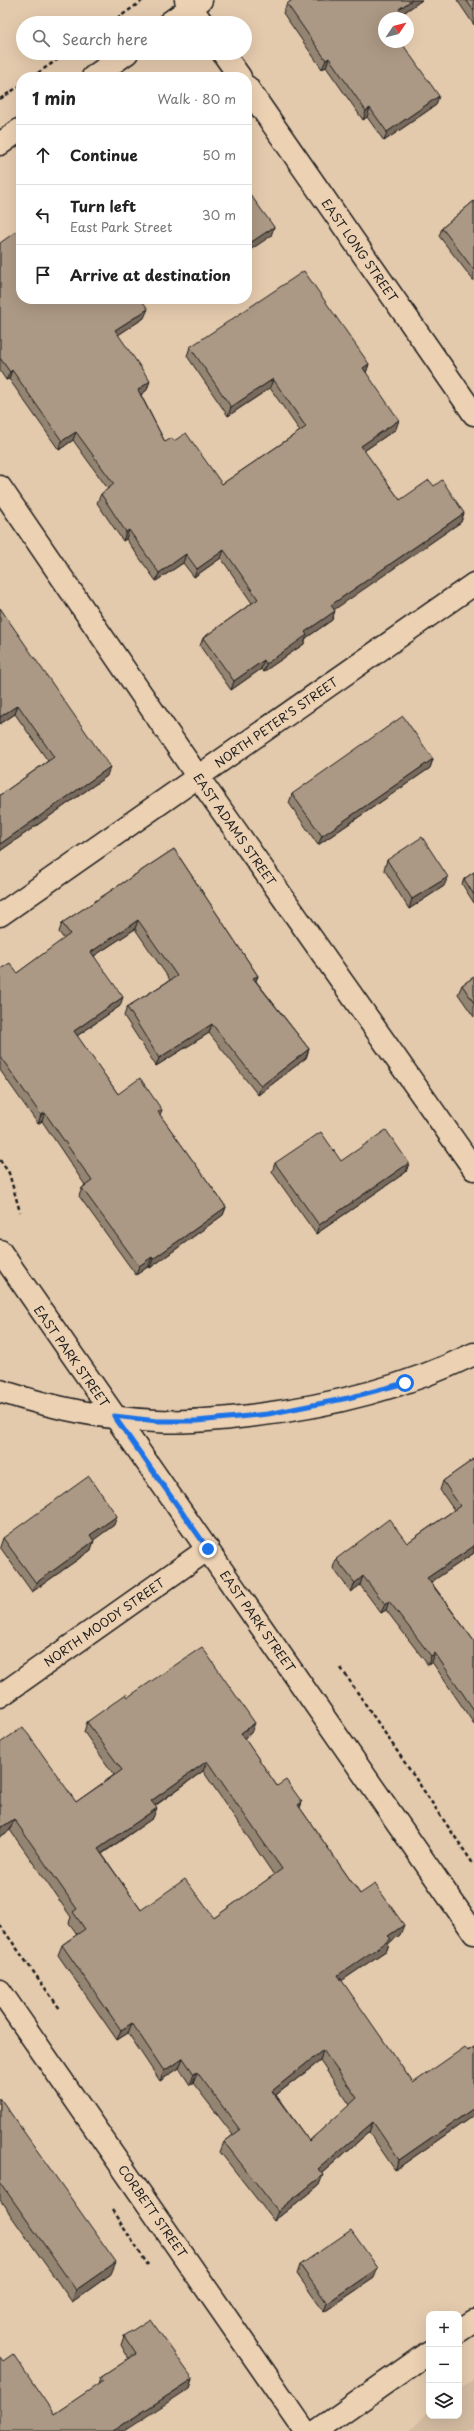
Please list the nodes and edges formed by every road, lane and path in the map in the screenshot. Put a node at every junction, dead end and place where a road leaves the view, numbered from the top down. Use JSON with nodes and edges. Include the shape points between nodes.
{"nodes":[{"id":1,"x":142,"y":1,"type":"dead end"},
{"id":2,"x":195,"y":7,"type":"edge"},
{"id":3,"x":121,"y":16,"type":"edge"},
{"id":4,"x":180,"y":16,"type":"edge"},
{"id":5,"x":57,"y":60,"type":"edge"},
{"id":6,"x":117,"y":60,"type":"edge"},
{"id":7,"x":228,"y":60,"type":"edge"},
{"id":8,"x":39,"y":72,"type":"edge"},
{"id":9,"x":100,"y":72,"type":"edge"},
{"id":10,"x":236,"y":72,"type":"edge"},
{"id":11,"x":16,"y":88,"type":"edge"},
{"id":12,"x":252,"y":94,"type":"edge"},
{"id":13,"x":0,"y":99,"type":"edge"},
{"id":14,"x":16,"y":133,"type":"edge"},
{"id":15,"x":0,"y":144,"type":"edge"},
{"id":16,"x":474,"y":414,"type":"edge"},
{"id":17,"x":0,"y":487,"type":"edge"},
{"id":18,"x":474,"y":584,"type":"edge"},
{"id":19,"x":198,"y":777,"type":"junction"},
{"id":20,"x":0,"y":915,"type":"edge"},
{"id":21,"x":0,"y":1160,"type":"edge"},
{"id":22,"x":474,"y":1169,"type":"edge"},
{"id":23,"x":20,"y":1212,"type":"dead end"},
{"id":24,"x":0,"y":1251,"type":"edge"},
{"id":25,"x":474,"y":1354,"type":"edge"},
{"id":26,"x":0,"y":1391,"type":"edge"},
{"id":27,"x":114,"y":1416,"type":"junction"},
{"id":28,"x":208,"y":1549,"type":"junction"},
{"id":29,"x":340,"y":1668,"type":"dead end"},
{"id":30,"x":0,"y":1696,"type":"edge"},
{"id":31,"x":474,"y":1865,"type":"edge"},
{"id":32,"x":0,"y":1926,"type":"edge"},
{"id":33,"x":474,"y":1933,"type":"edge"},
{"id":34,"x":0,"y":1991,"type":"edge"},
{"id":35,"x":60,"y":2009,"type":"dead end"},
{"id":36,"x":474,"y":2321,"type":"edge"},
{"id":37,"x":462,"y":2329,"type":"edge"},
{"id":38,"x":426,"y":2354,"type":"edge"},
{"id":39,"x":305,"y":2431,"type":"edge"},
{"id":40,"x":317,"y":2431,"type":"edge"}],
"edges":[{"from":1,"to":3,"type":"path"},
{"from":2,"to":4,"type":"street"},
{"from":5,"to":8,"type":"path"},
{"from":6,"to":9,"type":"street"},
{"from":7,"to":10,"type":"street"},
{"from":11,"to":13,"type":"path"},
{"from":12,"to":16,"type":"street","name":"EAST LONG STREET"},
{"from":14,"to":15,"type":"street"},
{"from":17,"to":19,"type":"street","name":"EAST ADAMS STREET"},
{"from":18,"to":19,"type":"street","name":"NORTH PETER'S STREET"},
{"from":19,"to":20,"type":"street","name":"NORTH PETER'S STREET"},
{"from":19,"to":22,"type":"street","name":"EAST ADAMS STREET"},
{"from":21,"to":23,"type":"path","via":[[9,1173]]},
{"from":24,"to":27,"type":"street","name":"EAST PARK STREET"},
{"from":25,"to":27,"type":"street","via":[[405,1383],[348,1398],[268,1414],[197,1421],[157,1421]]},
{"from":26,"to":27,"type":"street","via":[[41,1404]]},
{"from":27,"to":28,"type":"street","name":"EAST PARK STREET"},
{"from":28,"to":30,"type":"street","name":"NORTH MOODY STREET"},
{"from":28,"to":33,"type":"street","name":"EAST PARK STREET"},
{"from":29,"to":31,"type":"path"},
{"from":32,"to":35,"type":"path"},
{"from":34,"to":39,"type":"street","name":"CORBETT STREET"},
{"from":36,"to":37,"type":"street"},
{"from":38,"to":40,"type":"street"}]}
